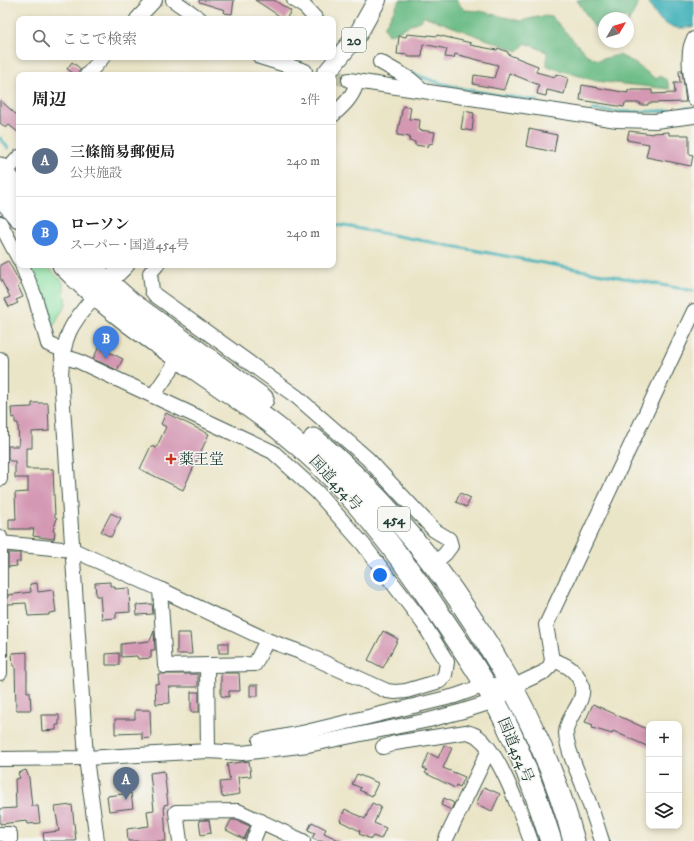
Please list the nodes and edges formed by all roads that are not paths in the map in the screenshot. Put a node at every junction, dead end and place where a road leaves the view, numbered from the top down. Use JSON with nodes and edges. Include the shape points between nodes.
{"nodes":[{"id":1,"x":155,"y":0,"type":"edge"},
{"id":2,"x":173,"y":0,"type":"edge"},
{"id":3,"x":294,"y":0,"type":"edge"},
{"id":4,"x":377,"y":0,"type":"edge"},
{"id":5,"x":141,"y":16,"type":"edge"},
{"id":6,"x":196,"y":16,"type":"edge"},
{"id":7,"x":313,"y":16,"type":"edge"},
{"id":8,"x":694,"y":39,"type":"edge"},
{"id":9,"x":100,"y":60,"type":"edge"},
{"id":10,"x":279,"y":60,"type":"edge"},
{"id":11,"x":292,"y":62,"type":"edge"},
{"id":12,"x":380,"y":62,"type":"dead end"},
{"id":13,"x":304,"y":71,"type":"dead end"},
{"id":14,"x":90,"y":72,"type":"edge"},
{"id":15,"x":327,"y":72,"type":"edge"},
{"id":16,"x":424,"y":92,"type":"junction"},
{"id":17,"x":694,"y":99,"type":"edge"},
{"id":18,"x":336,"y":112,"type":"edge"},
{"id":19,"x":694,"y":116,"type":"edge"},
{"id":20,"x":16,"y":160,"type":"edge"},
{"id":21,"x":1,"y":174,"type":"edge"},
{"id":22,"x":16,"y":189,"type":"edge"},
{"id":23,"x":0,"y":194,"type":"edge"},
{"id":24,"x":16,"y":213,"type":"edge"},
{"id":25,"x":0,"y":223,"type":"edge"},
{"id":26,"x":15,"y":241,"type":"edge"},
{"id":27,"x":23,"y":268,"type":"edge"},
{"id":28,"x":68,"y":268,"type":"edge"},
{"id":29,"x":90,"y":268,"type":"edge"},
{"id":30,"x":122,"y":268,"type":"edge"},
{"id":31,"x":154,"y":268,"type":"edge"},
{"id":32,"x":101,"y":289,"type":"junction"},
{"id":33,"x":694,"y":311,"type":"edge"},
{"id":34,"x":62,"y":353,"type":"junction"},
{"id":35,"x":179,"y":358,"type":"junction"},
{"id":36,"x":0,"y":359,"type":"edge"},
{"id":37,"x":153,"y":396,"type":"junction"},
{"id":38,"x":0,"y":472,"type":"edge"},
{"id":39,"x":0,"y":479,"type":"edge"},
{"id":40,"x":0,"y":537,"type":"edge"},
{"id":41,"x":0,"y":543,"type":"edge"},
{"id":42,"x":73,"y":550,"type":"junction"},
{"id":43,"x":432,"y":565,"type":"junction"},
{"id":44,"x":160,"y":588,"type":"junction"},
{"id":45,"x":267,"y":640,"type":"junction"},
{"id":46,"x":552,"y":660,"type":"junction"},
{"id":47,"x":207,"y":666,"type":"junction"},
{"id":48,"x":0,"y":673,"type":"edge"},
{"id":49,"x":512,"y":687,"type":"junction"},
{"id":50,"x":490,"y":693,"type":"junction"},
{"id":51,"x":383,"y":747,"type":"dead end"},
{"id":52,"x":489,"y":750,"type":"junction"},
{"id":53,"x":208,"y":751,"type":"junction"},
{"id":54,"x":86,"y":758,"type":"junction"},
{"id":55,"x":0,"y":759,"type":"edge"},
{"id":56,"x":261,"y":821,"type":"junction"},
{"id":57,"x":0,"y":834,"type":"edge"},
{"id":58,"x":10,"y":841,"type":"edge"},
{"id":59,"x":97,"y":841,"type":"edge"},
{"id":60,"x":180,"y":841,"type":"edge"},
{"id":61,"x":253,"y":841,"type":"edge"},
{"id":62,"x":303,"y":841,"type":"edge"},
{"id":63,"x":445,"y":841,"type":"edge"},
{"id":64,"x":531,"y":841,"type":"edge"},
{"id":65,"x":551,"y":841,"type":"edge"},
{"id":66,"x":574,"y":841,"type":"edge"},
{"id":67,"x":602,"y":841,"type":"edge"}],
"edges":[{"from":1,"to":5,"type":"street"},
{"from":2,"to":6,"type":"street"},
{"from":3,"to":7,"type":"street"},
{"from":4,"to":15,"type":"main road","number":"20","via":[[358,34]]},
{"from":8,"to":17,"type":"street","via":[[690,50]]},
{"from":9,"to":14,"type":"street"},
{"from":10,"to":11,"type":"street"},
{"from":11,"to":13,"type":"street"},
{"from":12,"to":16,"type":"street","via":[[410,79]]},
{"from":16,"to":18,"type":"street","via":[[353,81],[355,91]]},
{"from":16,"to":19,"type":"street","via":[[617,120],[655,121]]},
{"from":20,"to":21,"type":"street"},
{"from":21,"to":22,"type":"highway"},
{"from":23,"to":24,"type":"highway"},
{"from":25,"to":26,"type":"street"},
{"from":27,"to":34,"type":"street","via":[[35,297],[48,344]]},
{"from":28,"to":32,"type":"highway","name":"国道454号","number":"454"},
{"from":29,"to":32,"type":"highway","name":"国道454号","number":"454"},
{"from":30,"to":32,"type":"main road"},
{"from":31,"to":43,"type":"street","via":[[150,273],[152,291],[155,295],[297,397],[368,459],[434,530],[449,539],[451,546]]},
{"from":32,"to":34,"type":"street","via":[[70,327]]},
{"from":32,"to":35,"type":"highway","name":"国道454号","number":"454"},
{"from":32,"to":43,"type":"highway","name":"国道454号","number":"454","via":[[130,302],[282,413],[323,447],[399,524]]},
{"from":33,"to":46,"type":"street","via":[[546,625]]},
{"from":34,"to":37,"type":"street"},
{"from":34,"to":42,"type":"street","via":[[61,375]]},
{"from":35,"to":37,"type":"street"},
{"from":35,"to":50,"type":"highway","name":"国道454号","number":"454","via":[[280,430],[315,459],[350,496],[415,578]]},
{"from":36,"to":38,"type":"street"},
{"from":37,"to":45,"type":"street","via":[[273,452],[317,492],[362,544],[423,623],[446,662],[445,675],[440,681],[406,691],[387,691],[303,653]]},
{"from":38,"to":39,"type":"street"},
{"from":40,"to":41,"type":"street"},
{"from":41,"to":42,"type":"street"},
{"from":41,"to":48,"type":"street"},
{"from":42,"to":44,"type":"street"},
{"from":42,"to":54,"type":"street"},
{"from":43,"to":49,"type":"highway","name":"国道454号","number":"454","via":[[465,609]]},
{"from":44,"to":45,"type":"street"},
{"from":44,"to":47,"type":"street","via":[[165,666]]},
{"from":45,"to":47,"type":"street","via":[[255,664]]},
{"from":46,"to":49,"type":"street","via":[[544,672]]},
{"from":46,"to":67,"type":"street","via":[[571,668],[582,688],[582,694],[566,732],[572,758]]},
{"from":47,"to":53,"type":"street"},
{"from":49,"to":50,"type":"street"},
{"from":49,"to":66,"type":"highway","name":"国道454号","number":"454","via":[[539,742]]},
{"from":50,"to":53,"type":"street","via":[[429,720],[308,745],[242,753]]},
{"from":50,"to":65,"type":"highway","name":"国道454号","number":"454","via":[[526,770]]},
{"from":51,"to":52,"type":"street","via":[[466,732],[478,736]]},
{"from":52,"to":63,"type":"street"},
{"from":52,"to":64,"type":"street","via":[[511,788]]},
{"from":53,"to":54,"type":"street"},
{"from":54,"to":55,"type":"street"},
{"from":54,"to":59,"type":"street"},
{"from":56,"to":60,"type":"street","via":[[238,811],[176,812]]},
{"from":56,"to":61,"type":"street"},
{"from":56,"to":62,"type":"street"},
{"from":57,"to":58,"type":"street","via":[[10,834]]}]}
